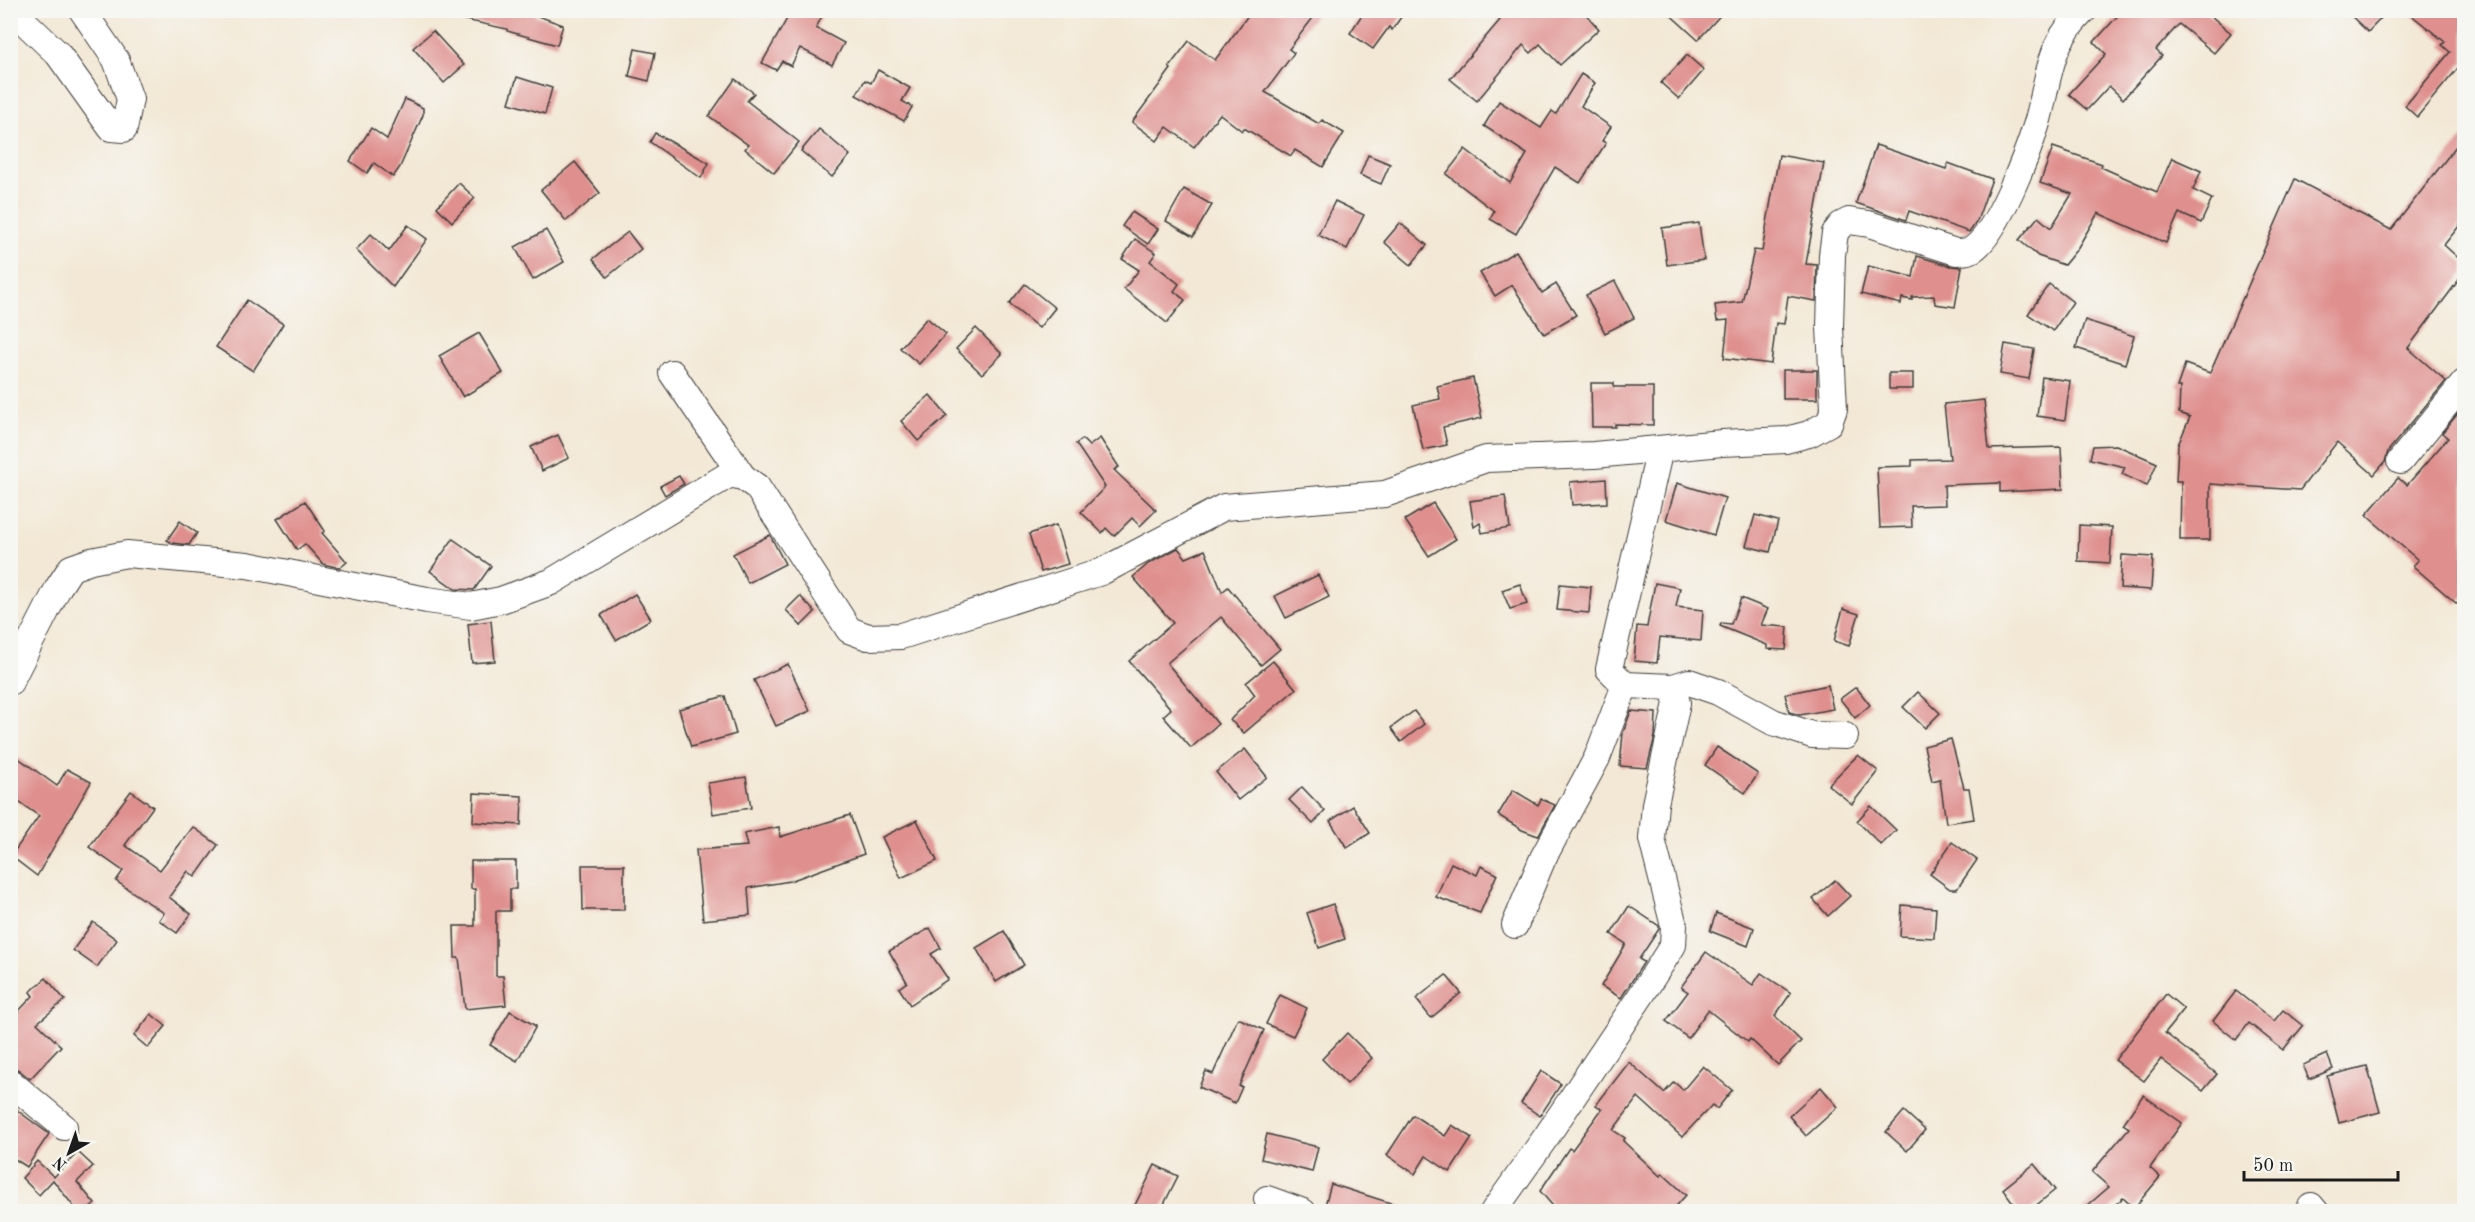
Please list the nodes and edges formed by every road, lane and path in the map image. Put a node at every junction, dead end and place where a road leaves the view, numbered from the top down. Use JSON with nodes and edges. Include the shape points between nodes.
{"nodes":[{"id":1,"x":12,"y":10,"type":"edge"},
{"id":2,"x":82,"y":10,"type":"edge"},
{"id":3,"x":2084,"y":10,"type":"edge"},
{"id":4,"x":672,"y":373,"type":"dead end"},
{"id":5,"x":2464,"y":383,"type":"edge"},
{"id":6,"x":1660,"y":449,"type":"junction"},
{"id":7,"x":2400,"y":461,"type":"dead end"},
{"id":8,"x":743,"y":477,"type":"junction"},
{"id":9,"x":10,"y":682,"type":"edge"},
{"id":10,"x":1626,"y":684,"type":"junction"},
{"id":11,"x":1673,"y":687,"type":"junction"},
{"id":12,"x":1845,"y":736,"type":"dead end"},
{"id":13,"x":1515,"y":925,"type":"dead end"},
{"id":14,"x":10,"y":1082,"type":"edge"},
{"id":15,"x":64,"y":1127,"type":"dead end"},
{"id":16,"x":1267,"y":1199,"type":"dead end"},
{"id":17,"x":1303,"y":1212,"type":"edge"},
{"id":18,"x":1493,"y":1212,"type":"edge"}],
"edges":[{"from":1,"to":2,"type":"street","via":[[58,54],[111,128],[124,129],[130,99],[116,60]]},
{"from":3,"to":6,"type":"street","via":[[2058,45],[2037,124],[2010,194],[1973,249],[1956,252],[1849,221],[1835,233],[1830,327],[1834,409],[1829,423],[1786,440]]},
{"from":4,"to":8,"type":"street"},
{"from":5,"to":7,"type":"street"},
{"from":6,"to":8,"type":"street","via":[[1486,459],[1385,494],[1224,507],[1101,572],[901,636],[868,637],[849,630],[757,487]]},
{"from":6,"to":10,"type":"street","via":[[1609,669]]},
{"from":8,"to":9,"type":"street","via":[[730,474],[551,582],[471,606],[247,565],[127,554],[91,561],[71,568]]},
{"from":10,"to":11,"type":"street"},
{"from":10,"to":13,"type":"street","via":[[1597,758],[1542,858]]},
{"from":11,"to":12,"type":"street","via":[[1689,682],[1718,692],[1773,722],[1812,735]]},
{"from":11,"to":18,"type":"street","via":[[1677,703],[1655,804],[1652,839],[1674,926],[1673,945]]},
{"from":14,"to":15,"type":"street"},
{"from":16,"to":17,"type":"street"}]}
